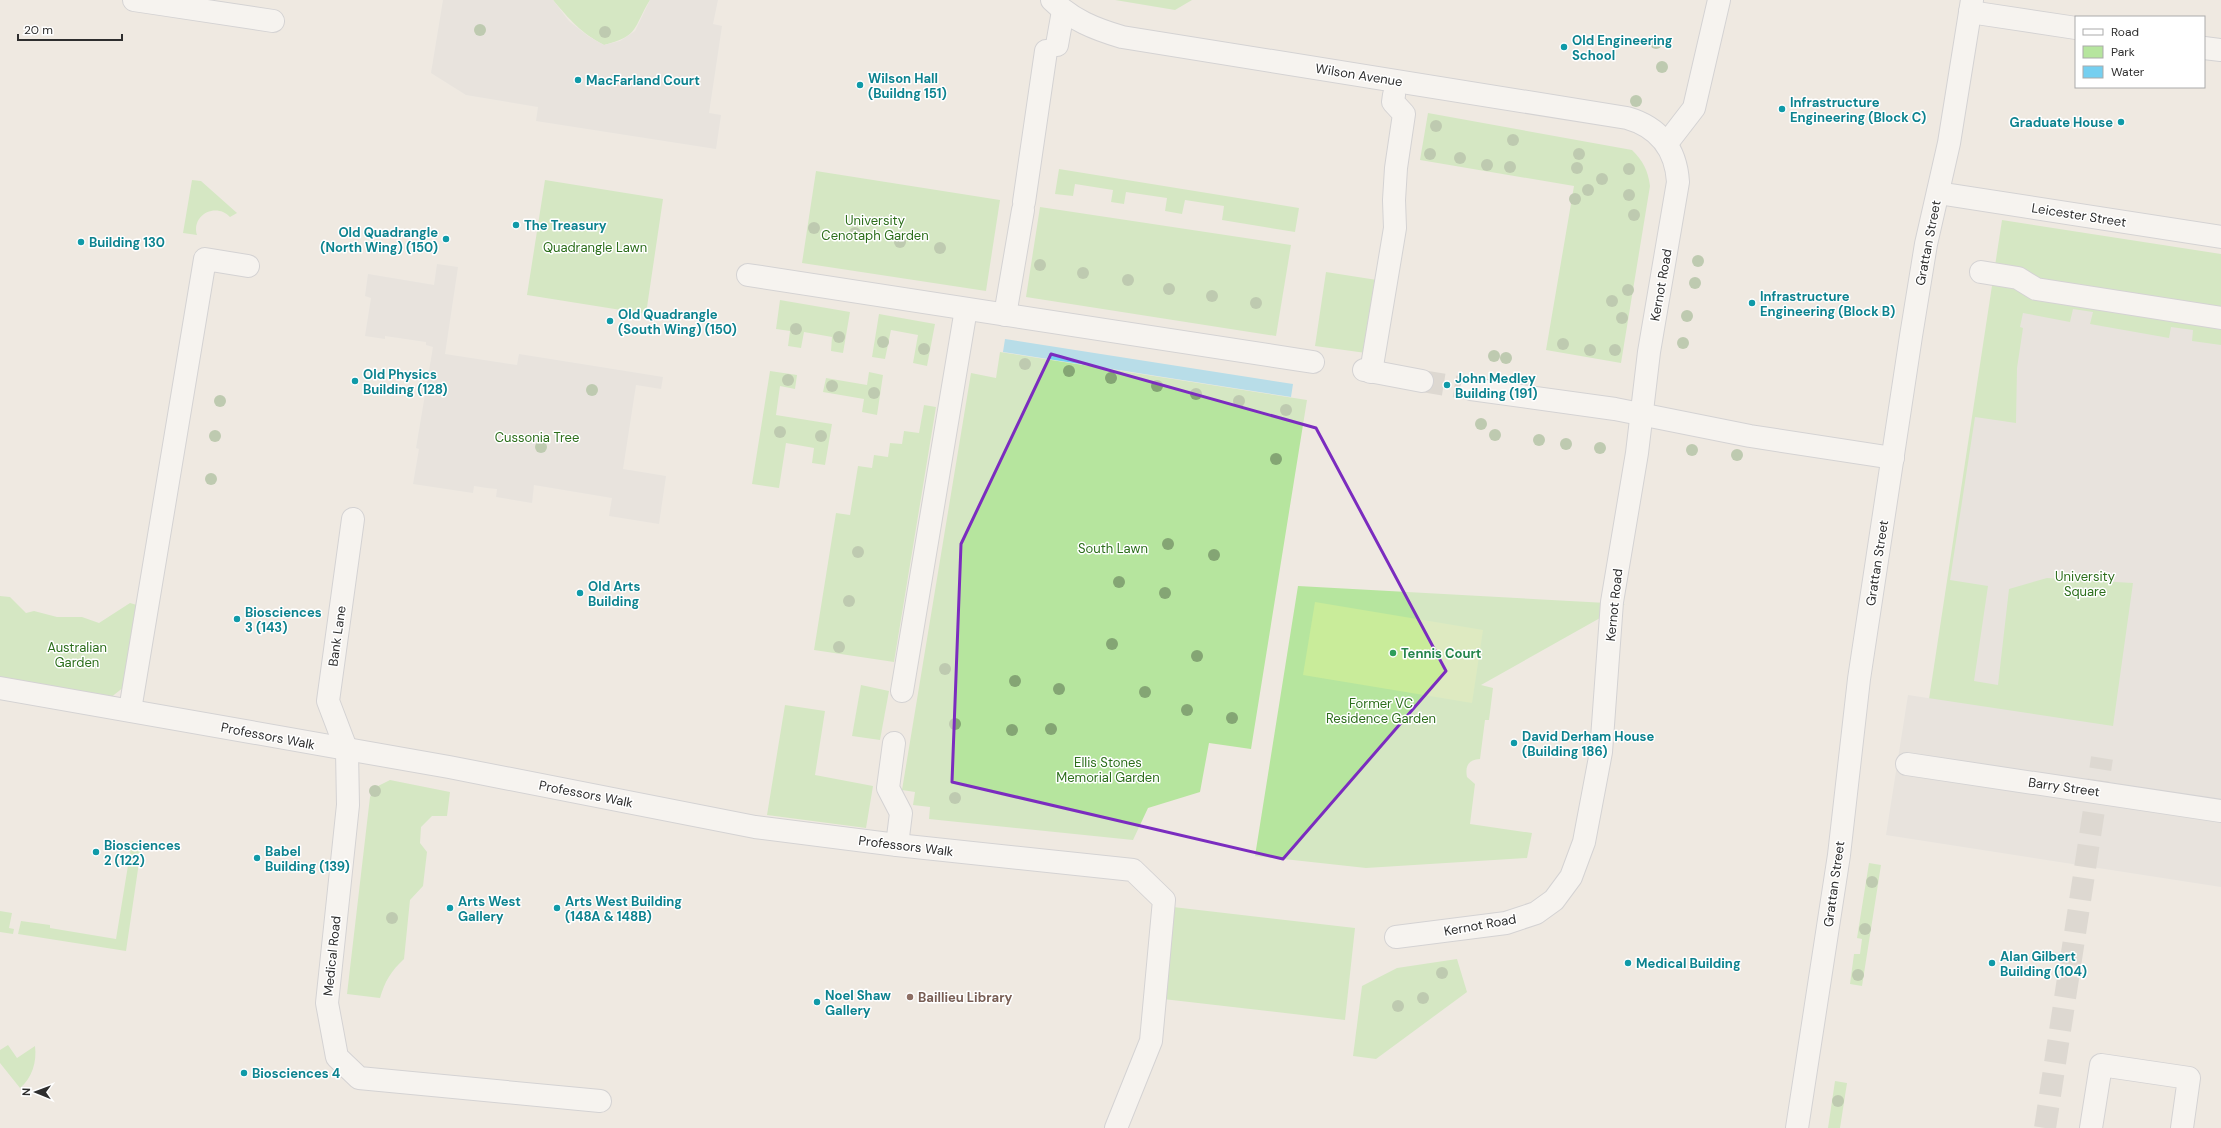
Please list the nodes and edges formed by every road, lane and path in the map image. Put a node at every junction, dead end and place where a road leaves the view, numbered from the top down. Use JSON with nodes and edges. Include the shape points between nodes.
{"nodes":[{"id":1,"x":134,"y":0,"type":"edge"},
{"id":2,"x":1719,"y":0,"type":"edge"},
{"id":3,"x":1058,"y":6,"type":"edge"},
{"id":4,"x":1971,"y":6,"type":"edge"},
{"id":5,"x":273,"y":21,"type":"dead end"},
{"id":6,"x":2075,"y":28,"type":"edge"},
{"id":7,"x":2205,"y":48,"type":"edge"},
{"id":8,"x":2221,"y":50,"type":"edge"},
{"id":9,"x":1394,"y":96,"type":"dead end"},
{"id":10,"x":1667,"y":143,"type":"junction"},
{"id":11,"x":1938,"y":193,"type":"junction"},
{"id":12,"x":2221,"y":237,"type":"edge"},
{"id":13,"x":248,"y":266,"type":"dead end"},
{"id":14,"x":1981,"y":272,"type":"dead end"},
{"id":15,"x":748,"y":275,"type":"dead end"},
{"id":16,"x":966,"y":309,"type":"junction"},
{"id":17,"x":1005,"y":315,"type":"junction"},
{"id":18,"x":2221,"y":318,"type":"edge"},
{"id":19,"x":1313,"y":362,"type":"dead end"},
{"id":20,"x":1422,"y":381,"type":"tunnel mouth"},
{"id":21,"x":1471,"y":389,"type":"tunnel mouth"},
{"id":22,"x":1641,"y":414,"type":"junction"},
{"id":23,"x":1892,"y":458,"type":"junction"},
{"id":24,"x":353,"y":519,"type":"dead end"},
{"id":25,"x":0,"y":688,"type":"edge"},
{"id":26,"x":902,"y":691,"type":"dead end"},
{"id":27,"x":130,"y":710,"type":"junction"},
{"id":28,"x":894,"y":743,"type":"dead end"},
{"id":29,"x":347,"y":751,"type":"junction"},
{"id":30,"x":1907,"y":764,"type":"dead end"},
{"id":31,"x":2221,"y":811,"type":"edge"},
{"id":32,"x":897,"y":845,"type":"junction"},
{"id":33,"x":1396,"y":937,"type":"dead end"},
{"id":34,"x":600,"y":1101,"type":"dead end"},
{"id":35,"x":1116,"y":1128,"type":"edge"},
{"id":36,"x":1797,"y":1128,"type":"edge"},
{"id":37,"x":2091,"y":1128,"type":"edge"},
{"id":38,"x":2182,"y":1128,"type":"edge"}],
"edges":[{"from":1,"to":5,"type":"street"},
{"from":2,"to":10,"type":"street","via":[[1694,108]]},
{"from":3,"to":10,"type":"street","name":"Wilson Avenue","via":[[1092,28],[1122,37],[1628,118],[1656,131]]},
{"from":3,"to":17,"type":"street"},
{"from":4,"to":6,"type":"street"},
{"from":4,"to":11,"type":"street","name":"Grattan Street","via":[[1950,143]]},
{"from":7,"to":8,"type":"street"},
{"from":9,"to":20,"type":"street","via":[[1393,102],[1404,114],[1396,168],[1395,228],[1368,371]]},
{"from":10,"to":22,"type":"street","name":"Kernot Road","via":[[1677,167],[1678,182]]},
{"from":11,"to":12,"type":"street","name":"Leicester Street"},
{"from":11,"to":23,"type":"street","name":"Grattan Street","via":[[1926,244]]},
{"from":13,"to":27,"type":"street","via":[[205,259]]},
{"from":14,"to":18,"type":"street","via":[[2018,278],[2036,289]]},
{"from":15,"to":16,"type":"street"},
{"from":16,"to":17,"type":"street"},
{"from":16,"to":26,"type":"street"},
{"from":17,"to":19,"type":"street"},
{"from":21,"to":22,"type":"street"},
{"from":22,"to":23,"type":"street","via":[[1750,436]]},
{"from":22,"to":33,"type":"street","name":"Kernot Road","via":[[1612,602],[1601,752],[1584,842],[1571,877],[1554,900],[1536,913],[1506,923]]},
{"from":23,"to":36,"type":"street","name":"Grattan Street","via":[[1859,679],[1839,855]]},
{"from":24,"to":29,"type":"street","name":"Bank Lane","via":[[328,701]]},
{"from":25,"to":27,"type":"street","name":"Professors Walk"},
{"from":27,"to":29,"type":"street","name":"Professors Walk"},
{"from":28,"to":32,"type":"street","via":[[888,788],[901,813]]},
{"from":29,"to":32,"type":"street","name":"Professors Walk","via":[[449,767],[755,827]]},
{"from":29,"to":34,"type":"street","name":"Medical Road","via":[[348,805],[327,1003],[337,1057],[359,1078]]},
{"from":30,"to":31,"type":"street","name":"Barry Street"},
{"from":32,"to":35,"type":"street","name":"Professors Walk","via":[[1133,870],[1164,900],[1151,1041]]},
{"from":37,"to":38,"type":"street","via":[[2101,1065],[2189,1078]]}]}
